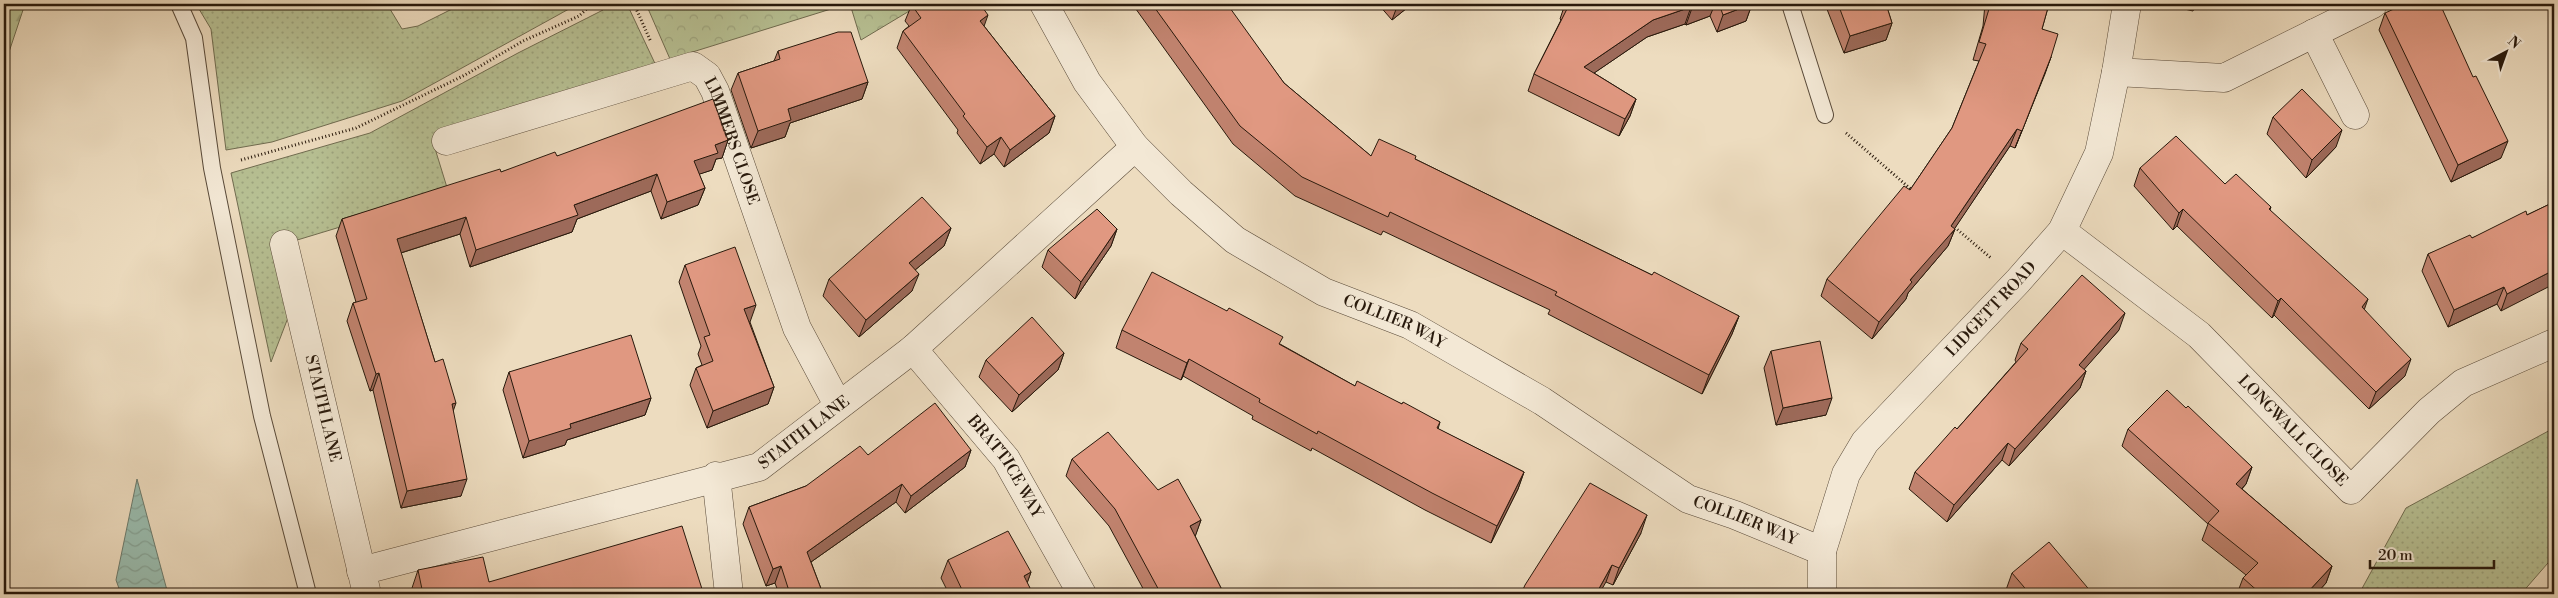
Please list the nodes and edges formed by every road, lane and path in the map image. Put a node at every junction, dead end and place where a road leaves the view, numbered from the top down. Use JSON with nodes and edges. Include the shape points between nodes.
{"nodes":[{"id":1,"x":179,"y":4,"type":"edge"},
{"id":2,"x":592,"y":4,"type":"edge"},
{"id":3,"x":1044,"y":4,"type":"edge"},
{"id":4,"x":1790,"y":4,"type":"edge"},
{"id":5,"x":2127,"y":4,"type":"edge"},
{"id":6,"x":2373,"y":4,"type":"edge"},
{"id":7,"x":2314,"y":33,"type":"junction"},
{"id":8,"x":2116,"y":72,"type":"junction"},
{"id":9,"x":1825,"y":115,"type":"joint"},
{"id":10,"x":2355,"y":115,"type":"dead end"},
{"id":11,"x":446,"y":140,"type":"dead end"},
{"id":12,"x":1135,"y":147,"type":"junction"},
{"id":13,"x":212,"y":168,"type":"junction"},
{"id":14,"x":1914,"y":192,"type":"edge"},
{"id":15,"x":1951,"y":224,"type":"edge"},
{"id":16,"x":2062,"y":231,"type":"junction"},
{"id":17,"x":284,"y":244,"type":"dead end"},
{"id":18,"x":2018,"y":281,"type":"junction"},
{"id":19,"x":2554,"y":343,"type":"edge"},
{"id":20,"x":913,"y":349,"type":"junction"},
{"id":21,"x":838,"y":405,"type":"junction"},
{"id":22,"x":716,"y":476,"type":"junction"},
{"id":23,"x":1822,"y":551,"type":"junction"},
{"id":24,"x":364,"y":583,"type":"edge"},
{"id":25,"x":308,"y":594,"type":"edge"},
{"id":26,"x":728,"y":594,"type":"edge"},
{"id":27,"x":1082,"y":594,"type":"edge"},
{"id":28,"x":1822,"y":594,"type":"edge"}],
"edges":[{"from":1,"to":13,"type":"lane","via":[[194,38]]},
{"from":2,"to":13,"type":"path","via":[[579,16],[522,41],[465,75],[356,128]]},
{"from":3,"to":12,"type":"street","name":"COLLIER WAY","via":[[1087,82]]},
{"from":4,"to":9,"type":"lane"},
{"from":5,"to":8,"type":"street","name":"LIDGETT ROAD"},
{"from":6,"to":7,"type":"street"},
{"from":7,"to":8,"type":"street","via":[[2224,78]]},
{"from":7,"to":10,"type":"street"},
{"from":8,"to":16,"type":"street","name":"LIDGETT ROAD","via":[[2099,152]]},
{"from":9,"to":14,"type":"path"},
{"from":11,"to":21,"type":"street","name":"LIMMERS CLOSE","via":[[693,66],[708,76],[797,328]]},
{"from":12,"to":20,"type":"street","name":"STAITH LANE"},
{"from":12,"to":23,"type":"street","name":"COLLIER WAY","via":[[1181,193],[1243,244],[1324,292],[1410,325],[1542,401],[1688,499]]},
{"from":13,"to":25,"type":"lane","via":[[262,416]]},
{"from":15,"to":18,"type":"path"},
{"from":16,"to":18,"type":"street","name":"LIDGETT ROAD"},
{"from":16,"to":19,"type":"street","name":"LONGWALL CLOSE","via":[[2199,335],[2351,490],[2428,411],[2463,383]]},
{"from":17,"to":24,"type":"street","name":"STAITH LANE"},
{"from":18,"to":23,"type":"street","name":"LIDGETT ROAD","via":[[1865,442],[1846,474]]},
{"from":20,"to":21,"type":"street","name":"STAITH LANE"},
{"from":20,"to":27,"type":"street","name":"BRATTICE WAY","via":[[1006,459]]},
{"from":21,"to":22,"type":"street","name":"STAITH LANE","via":[[759,467]]},
{"from":22,"to":24,"type":"street","name":"STAITH LANE"},
{"from":22,"to":26,"type":"street"},
{"from":23,"to":28,"type":"street","name":"LIDGETT ROAD"}]}
